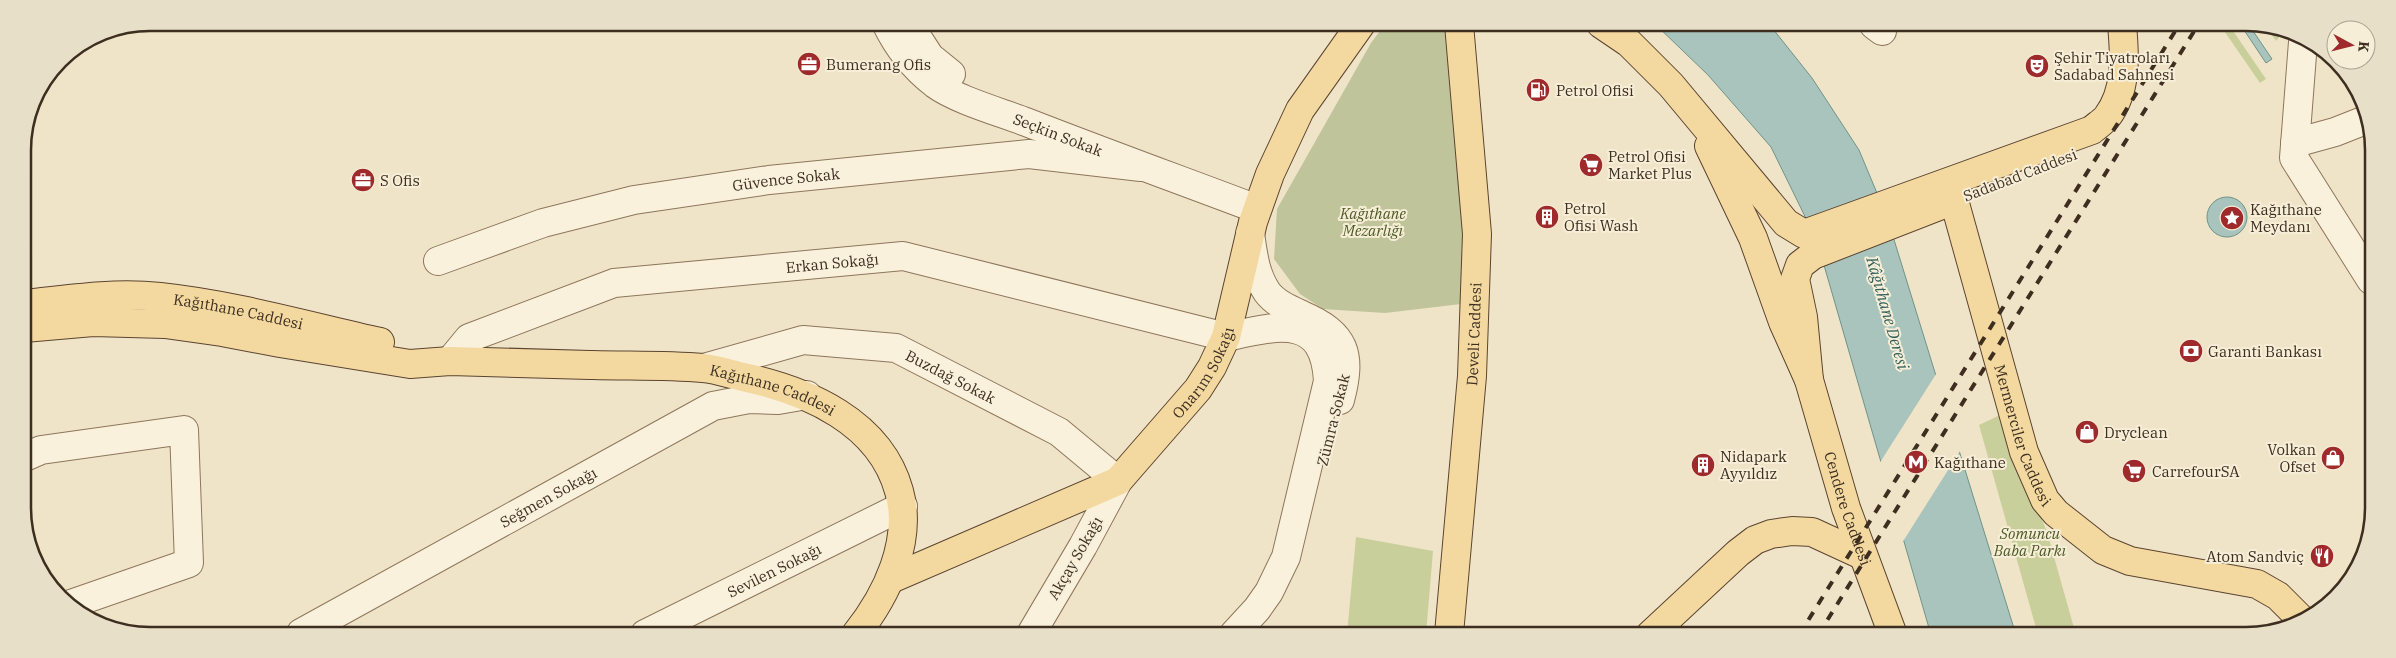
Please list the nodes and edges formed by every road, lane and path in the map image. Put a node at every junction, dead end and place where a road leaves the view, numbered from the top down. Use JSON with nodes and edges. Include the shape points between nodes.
{"nodes":[{"id":1,"x":890,"y":31,"type":"edge"},
{"id":2,"x":913,"y":31,"type":"edge"},
{"id":3,"x":1356,"y":31,"type":"edge"},
{"id":4,"x":1460,"y":31,"type":"edge"},
{"id":5,"x":2122,"y":31,"type":"edge"},
{"id":6,"x":2140,"y":31,"type":"edge"},
{"id":7,"x":1620,"y":34,"type":"edge"},
{"id":8,"x":2303,"y":46,"type":"edge"},
{"id":9,"x":1690,"y":109,"type":"junction"},
{"id":10,"x":2115,"y":119,"type":"junction"},
{"id":11,"x":2361,"y":122,"type":"edge"},
{"id":12,"x":2295,"y":143,"type":"junction"},
{"id":13,"x":1141,"y":167,"type":"junction"},
{"id":14,"x":1944,"y":194,"type":"junction"},
{"id":15,"x":1256,"y":213,"type":"junction"},
{"id":16,"x":1808,"y":245,"type":"junction"},
{"id":17,"x":438,"y":261,"type":"dead end"},
{"id":18,"x":2365,"y":270,"type":"edge"},
{"id":19,"x":32,"y":303,"type":"edge"},
{"id":20,"x":31,"y":327,"type":"edge"},
{"id":21,"x":1226,"y":337,"type":"junction"},
{"id":22,"x":450,"y":361,"type":"junction"},
{"id":23,"x":704,"y":368,"type":"junction"},
{"id":24,"x":1809,"y":380,"type":"junction"},
{"id":25,"x":807,"y":395,"type":"junction"},
{"id":26,"x":31,"y":454,"type":"edge"},
{"id":27,"x":1118,"y":481,"type":"junction"},
{"id":28,"x":903,"y":506,"type":"junction"},
{"id":29,"x":1862,"y":555,"type":"junction"},
{"id":30,"x":891,"y":579,"type":"junction"},
{"id":31,"x":78,"y":602,"type":"edge"},
{"id":32,"x":2297,"y":615,"type":"edge"},
{"id":33,"x":1240,"y":626,"type":"edge"},
{"id":34,"x":1259,"y":626,"type":"edge"},
{"id":35,"x":1450,"y":626,"type":"edge"},
{"id":36,"x":1659,"y":626,"type":"edge"},
{"id":37,"x":1889,"y":626,"type":"edge"},
{"id":38,"x":312,"y":627,"type":"edge"},
{"id":39,"x":660,"y":627,"type":"edge"},
{"id":40,"x":861,"y":627,"type":"edge"},
{"id":41,"x":1035,"y":627,"type":"edge"}],
"edges":[{"from":1,"to":13,"type":"street","name":"Seçkin Sokak","via":[[908,61],[937,85]]},
{"from":2,"to":15,"type":"street","name":"Seçkin Sokak","via":[[930,57],[956,76]]},
{"from":3,"to":15,"type":"main road","name":"Onarım Sokağı","via":[[1300,110]]},
{"from":4,"to":35,"type":"main road","name":"Develi Caddesi","via":[[1477,234],[1472,376]]},
{"from":5,"to":10,"type":"main road","via":[[2122,84]]},
{"from":6,"to":10,"type":"main road","via":[[2134,90]]},
{"from":7,"to":9,"type":"main road"},
{"from":8,"to":12,"type":"street"},
{"from":9,"to":16,"type":"main road"},
{"from":9,"to":24,"type":"main road","via":[[1753,238],[1783,322]]},
{"from":10,"to":14,"type":"main road","name":"Sadabad Caddesi"},
{"from":11,"to":12,"type":"street"},
{"from":12,"to":18,"type":"street","via":[[2294,158]]},
{"from":13,"to":15,"type":"street","name":"Seçkin Sokak"},
{"from":13,"to":17,"type":"street","name":"Güvence Sokak","via":[[1029,154],[769,180],[634,200],[543,223]]},
{"from":14,"to":16,"type":"main road","name":"Sadabad Caddesi"},
{"from":14,"to":32,"type":"main road","name":"Mermerciler Caddesi","via":[[2024,452],[2045,500],[2056,513],[2103,550],[2130,561],[2257,584],[2278,596]]},
{"from":15,"to":21,"type":"main road","name":"Onarım Sokağı"},
{"from":15,"to":34,"type":"street","name":"Zümra Sokak","via":[[1255,263],[1268,293],[1288,309],[1326,326],[1343,349],[1346,362],[1344,384],[1296,565],[1281,595]]},
{"from":16,"to":24,"type":"main road","via":[[1795,279],[1803,317]]},
{"from":19,"to":22,"type":"main road","name":"Kağıthane Caddesi","via":[[103,296],[159,297],[254,314]]},
{"from":20,"to":22,"type":"main road","name":"Kağıthane Caddesi","via":[[94,322],[165,324],[410,364]]},
{"from":21,"to":22,"type":"street","name":"Erkan Sokağı","via":[[903,256],[614,283],[469,338]]},
{"from":21,"to":27,"type":"main road","name":"Onarım Sokağı","via":[[1198,389]]},
{"from":21,"to":33,"type":"street","name":"Zümra Sokak","via":[[1277,328],[1307,332],[1324,355],[1328,381],[1286,557],[1265,598]]},
{"from":22,"to":23,"type":"main road","name":"Kağıthane Caddesi"},
{"from":23,"to":25,"type":"main road","name":"Kağıthane Caddesi"},
{"from":23,"to":27,"type":"street","name":"Buzdağ Sokak","via":[[803,340],[896,348],[1059,432]]},
{"from":24,"to":29,"type":"main road","name":"Cendere Caddesi"},
{"from":25,"to":28,"type":"main road","name":"Kağıthane Caddesi","via":[[848,419],[877,445],[894,472]]},
{"from":25,"to":38,"type":"street","name":"Seğmen Sokağı","via":[[778,400],[749,399],[713,406]]},
{"from":26,"to":31,"type":"street","via":[[41,450],[184,430],[189,564]]},
{"from":27,"to":30,"type":"main road","name":"Onarım Sokağı"},
{"from":27,"to":41,"type":"street","name":"Akçay Sokağı"},
{"from":28,"to":30,"type":"main road","name":"Kağıthane Caddesi","via":[[902,529]]},
{"from":28,"to":39,"type":"street","name":"Sevilen Sokağı"},
{"from":29,"to":36,"type":"main road","via":[[1812,532],[1771,534],[1755,540],[1738,553]]},
{"from":29,"to":37,"type":"main road","name":"Cendere Caddesi"},
{"from":30,"to":40,"type":"main road","name":"Kağıthane Caddesi"}]}
